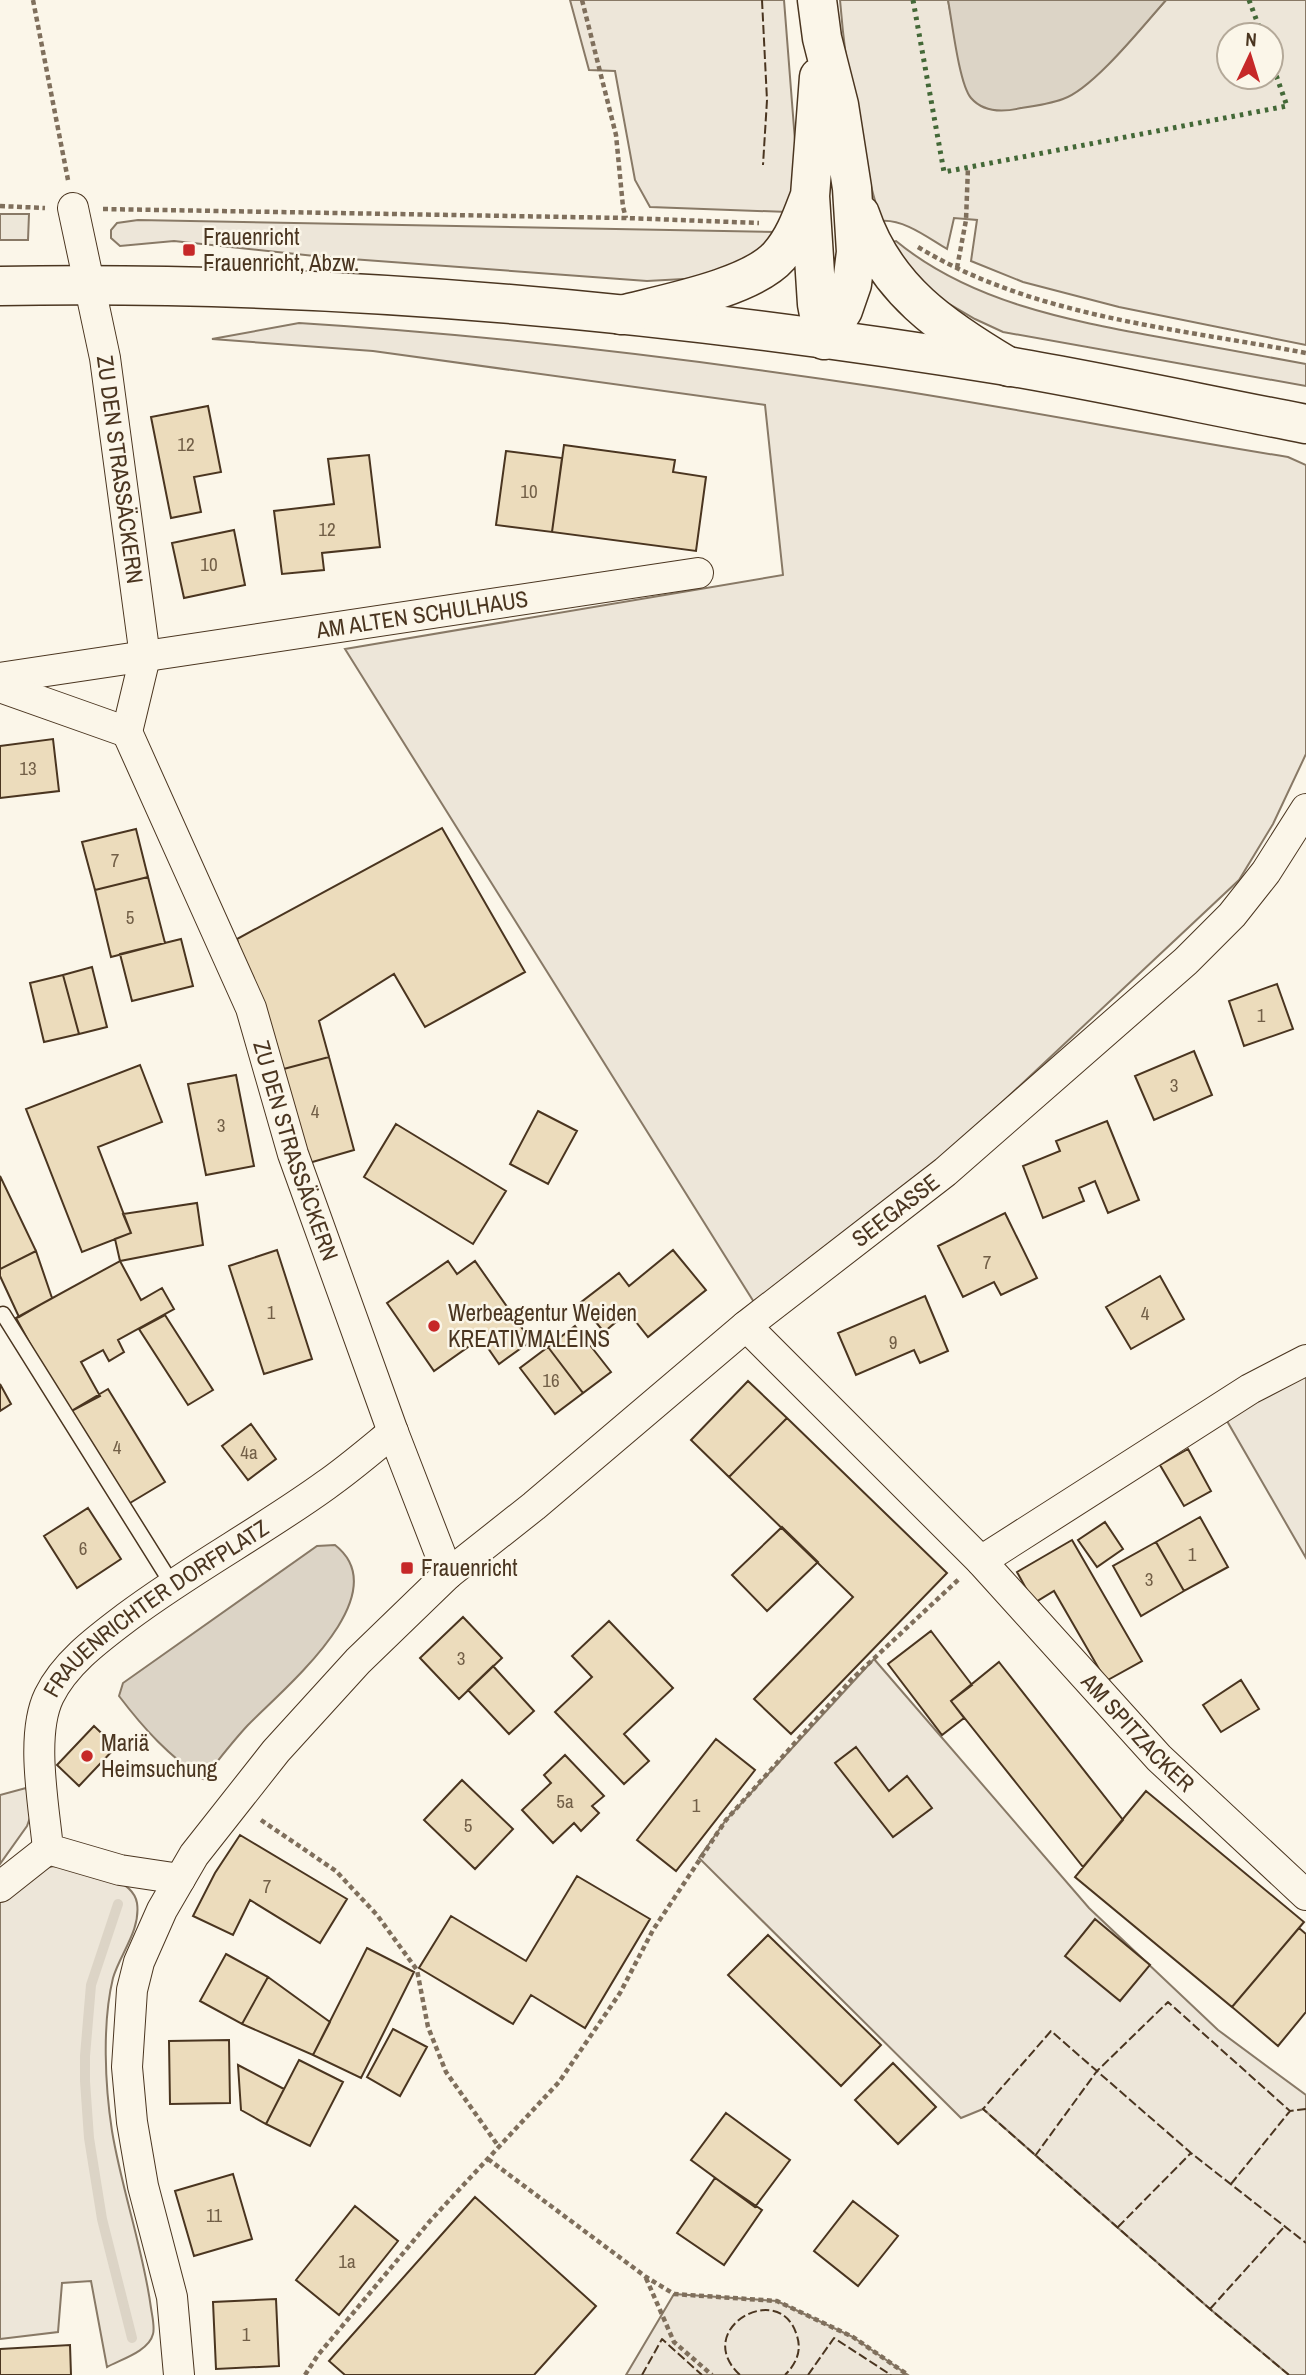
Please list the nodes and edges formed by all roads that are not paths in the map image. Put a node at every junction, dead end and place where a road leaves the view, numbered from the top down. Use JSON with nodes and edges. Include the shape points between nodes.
{"nodes":[{"id":1,"x":817,"y":0,"type":"edge"},
{"id":2,"x":822,"y":38,"type":"junction"},
{"id":3,"x":852,"y":188,"type":"junction"},
{"id":4,"x":73,"y":208,"type":"road end"},
{"id":5,"x":804,"y":211,"type":"junction"},
{"id":6,"x":90,"y":285,"type":"junction"},
{"id":7,"x":0,"y":286,"type":"edge"},
{"id":8,"x":621,"y":315,"type":"junction"},
{"id":9,"x":824,"y":340,"type":"junction"},
{"id":10,"x":1009,"y":367,"type":"junction"},
{"id":11,"x":1306,"y":424,"type":"edge"},
{"id":12,"x":698,"y":573,"type":"dead end"},
{"id":13,"x":145,"y":657,"type":"junction"},
{"id":14,"x":0,"y":678,"type":"edge"},
{"id":15,"x":0,"y":687,"type":"edge"},
{"id":16,"x":127,"y":732,"type":"junction"},
{"id":17,"x":1306,"y":809,"type":"edge"},
{"id":18,"x":3,"y":1314,"type":"dead end"},
{"id":19,"x":746,"y":1326,"type":"junction"},
{"id":20,"x":1306,"y":1360,"type":"edge"},
{"id":21,"x":393,"y":1432,"type":"junction"},
{"id":22,"x":981,"y":1561,"type":"junction"},
{"id":23,"x":448,"y":1574,"type":"junction"},
{"id":24,"x":172,"y":1584,"type":"junction"},
{"id":25,"x":48,"y":1849,"type":"junction"},
{"id":26,"x":180,"y":1879,"type":"junction"},
{"id":27,"x":0,"y":1887,"type":"edge"},
{"id":28,"x":1306,"y":1895,"type":"edge"},
{"id":29,"x":178,"y":2375,"type":"edge"}],
"edges":[{"from":1,"to":2,"type":"main road"},
{"from":2,"to":3,"type":"main road","via":[[839,105]]},
{"from":2,"to":5,"type":"main road"},
{"from":3,"to":9,"type":"main road","via":[[856,252],[852,284],[843,310]]},
{"from":3,"to":10,"type":"main road","via":[[866,231],[886,269],[940,323]]},
{"from":4,"to":6,"type":"street","name":"ZU DEN STRASSÄCKERN"},
{"from":5,"to":8,"type":"main road","via":[[793,238],[777,258],[751,275]]},
{"from":5,"to":9,"type":"main road"},
{"from":6,"to":7,"type":"main road"},
{"from":6,"to":8,"type":"main road","via":[[378,293]]},
{"from":6,"to":13,"type":"street","name":"ZU DEN STRASSÄCKERN","via":[[105,358]]},
{"from":8,"to":9,"type":"main road"},
{"from":9,"to":10,"type":"main road"},
{"from":10,"to":11,"type":"main road"},
{"from":12,"to":13,"type":"street","name":"AM ALTEN SCHULHAUS"},
{"from":13,"to":14,"type":"street","name":"AM ALTEN SCHULHAUS"},
{"from":13,"to":16,"type":"street"},
{"from":15,"to":16,"type":"street"},
{"from":16,"to":21,"type":"street","name":"ZU DEN STRASSÄCKERN","via":[[251,1008],[293,1154]]},
{"from":17,"to":19,"type":"street","name":"SEEGASSE","via":[[1266,872],[1186,961],[946,1172]]},
{"from":18,"to":24,"type":"lane"},
{"from":19,"to":22,"type":"street","name":"AM SPITZACKER"},
{"from":19,"to":23,"type":"street","name":"SEEGASSE"},
{"from":20,"to":22,"type":"street","via":[[1250,1389]]},
{"from":21,"to":23,"type":"street","name":"ZU DEN STRASSÄCKERN"},
{"from":21,"to":24,"type":"street","name":"FRAUENRICHTER DORFPLATZ","via":[[327,1485]]},
{"from":22,"to":28,"type":"street","name":"AM SPITZACKER","via":[[1159,1758]]},
{"from":23,"to":26,"type":"street","via":[[358,1661],[276,1751]]},
{"from":24,"to":25,"type":"street","name":"FRAUENRICHTER DORFPLATZ","via":[[96,1640],[48,1697],[39,1748]]},
{"from":25,"to":26,"type":"street","via":[[120,1870]]},
{"from":25,"to":27,"type":"street"},
{"from":26,"to":29,"type":"street","via":[[139,1962],[132,1990],[127,2067],[143,2186],[172,2297]]}]}
